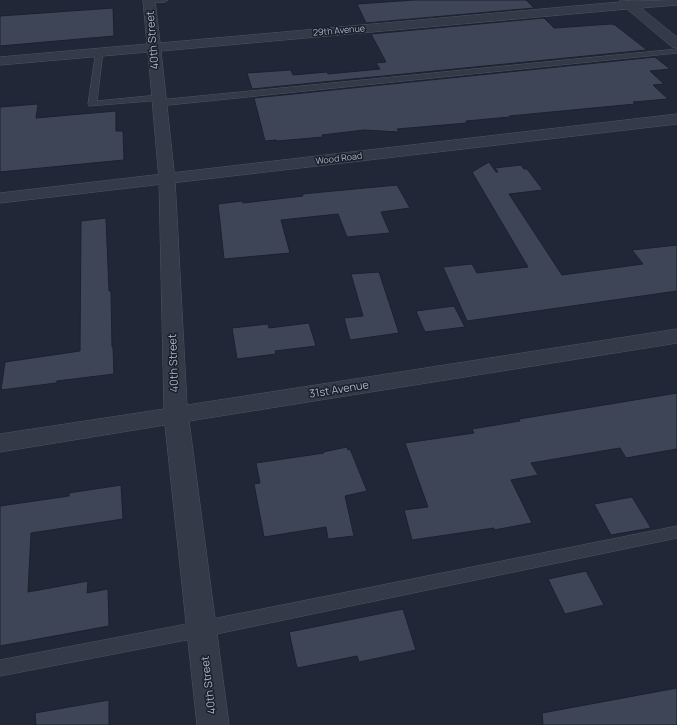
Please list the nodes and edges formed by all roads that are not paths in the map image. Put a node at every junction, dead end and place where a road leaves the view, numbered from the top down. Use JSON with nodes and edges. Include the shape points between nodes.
{"nodes":[{"id":1,"x":155,"y":0,"type":"edge"},
{"id":2,"x":677,"y":1,"type":"edge"},
{"id":3,"x":627,"y":3,"type":"edge"},
{"id":4,"x":677,"y":44,"type":"edge"},
{"id":5,"x":154,"y":48,"type":"junction"},
{"id":6,"x":677,"y":51,"type":"edge"},
{"id":7,"x":100,"y":52,"type":"junction"},
{"id":8,"x":0,"y":61,"type":"edge"},
{"id":9,"x":158,"y":101,"type":"junction"},
{"id":10,"x":677,"y":119,"type":"edge"},
{"id":11,"x":167,"y":180,"type":"junction"},
{"id":12,"x":0,"y":198,"type":"edge"},
{"id":13,"x":677,"y":336,"type":"edge"},
{"id":14,"x":176,"y":415,"type":"junction"},
{"id":15,"x":0,"y":443,"type":"edge"},
{"id":16,"x":677,"y":532,"type":"edge"},
{"id":17,"x":202,"y":629,"type":"junction"},
{"id":18,"x":0,"y":668,"type":"edge"},
{"id":19,"x":213,"y":725,"type":"edge"}],
"edges":[{"from":1,"to":5,"type":"street","name":"40th Street"},
{"from":2,"to":3,"type":"street","name":"29th Avenue"},
{"from":3,"to":4,"type":"street"},
{"from":3,"to":5,"type":"street","name":"29th Avenue"},
{"from":5,"to":7,"type":"street","name":"29th Avenue"},
{"from":5,"to":9,"type":"street","name":"40th Street"},
{"from":6,"to":9,"type":"lane"},
{"from":7,"to":8,"type":"street","name":"29th Avenue"},
{"from":7,"to":9,"type":"lane","via":[[92,104]]},
{"from":9,"to":11,"type":"street","name":"40th Street"},
{"from":10,"to":11,"type":"street","name":"Wood Road"},
{"from":11,"to":12,"type":"street","name":"Wood Road"},
{"from":11,"to":14,"type":"street","name":"40th Street"},
{"from":13,"to":14,"type":"street","name":"31st Avenue"},
{"from":14,"to":15,"type":"street","name":"31st Avenue"},
{"from":14,"to":17,"type":"street","name":"40th Street"},
{"from":16,"to":17,"type":"lane"},
{"from":17,"to":18,"type":"lane"},
{"from":17,"to":19,"type":"street","name":"40th Street"}]}
